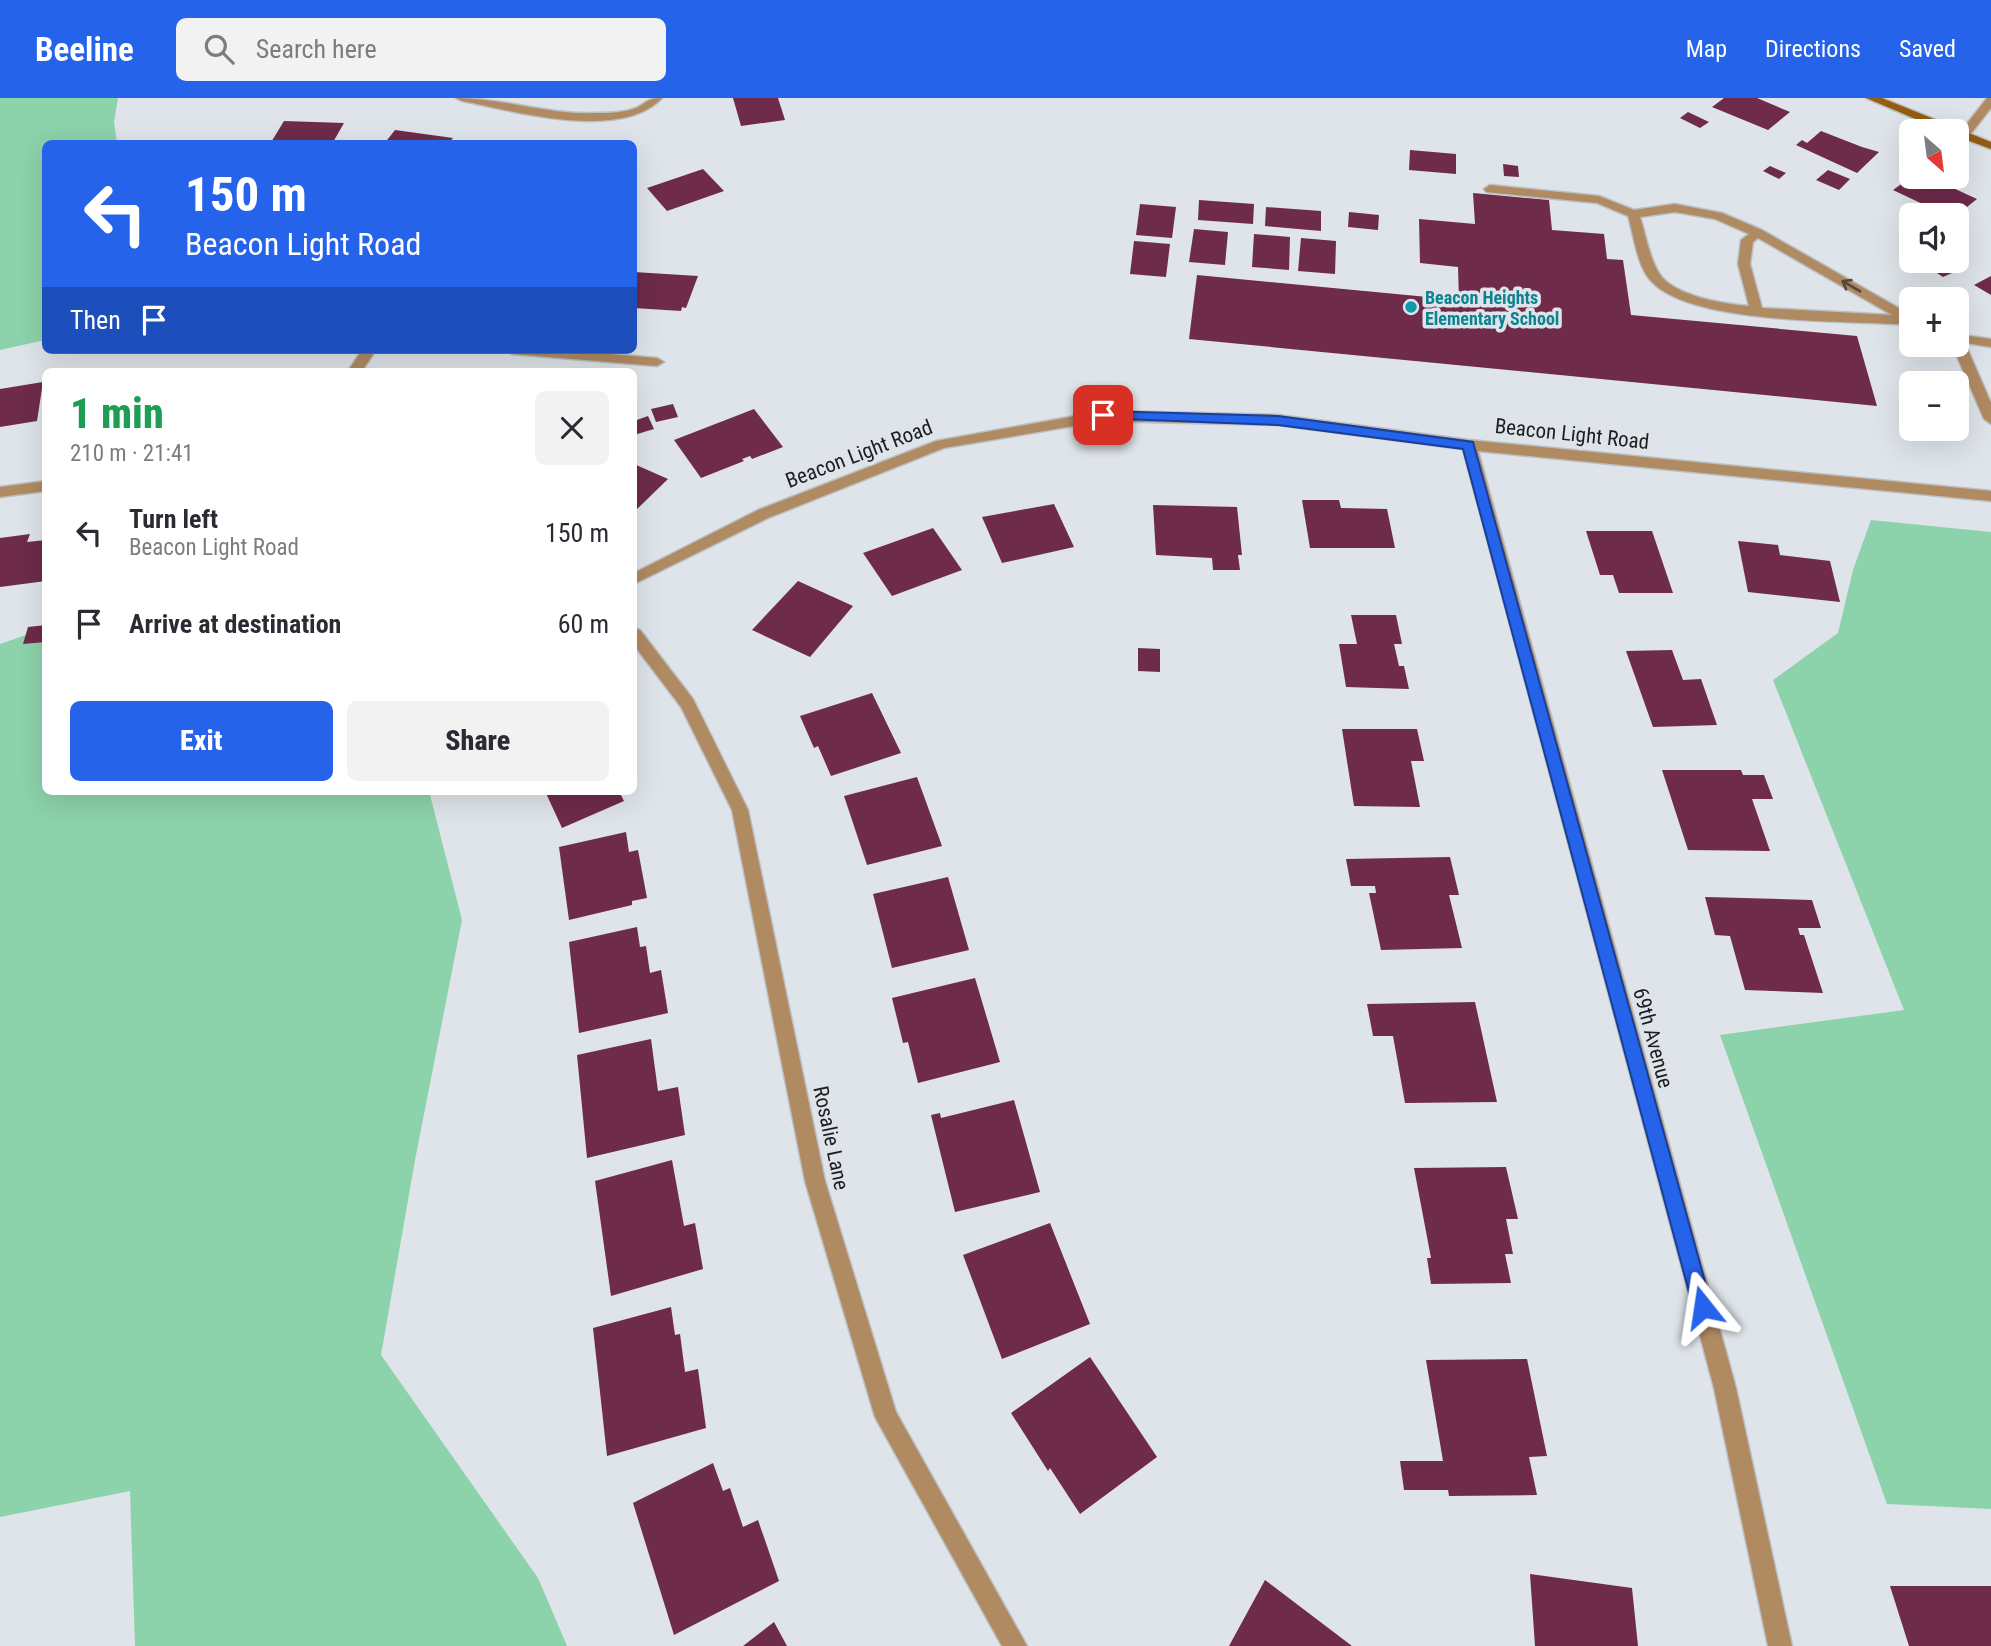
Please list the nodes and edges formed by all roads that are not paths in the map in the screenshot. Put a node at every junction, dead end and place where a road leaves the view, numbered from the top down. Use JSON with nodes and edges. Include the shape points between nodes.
{"nodes":[{"id":1,"x":462,"y":98,"type":"edge"},
{"id":2,"x":656,"y":98,"type":"edge"},
{"id":3,"x":1872,"y":98,"type":"edge"},
{"id":4,"x":1991,"y":100,"type":"edge"},
{"id":5,"x":1926,"y":119,"type":"edge"},
{"id":6,"x":1969,"y":129,"type":"edge"},
{"id":7,"x":1969,"y":136,"type":"edge"},
{"id":8,"x":1991,"y":146,"type":"edge"},
{"id":9,"x":1490,"y":189,"type":"dead end"},
{"id":10,"x":1633,"y":214,"type":"junction"},
{"id":11,"x":1758,"y":233,"type":"junction"},
{"id":12,"x":1756,"y":310,"type":"junction"},
{"id":13,"x":1899,"y":314,"type":"edge"},
{"id":14,"x":1899,"y":319,"type":"edge"},
{"id":15,"x":1969,"y":340,"type":"edge"},
{"id":16,"x":1991,"y":343,"type":"edge"},
{"id":17,"x":560,"y":354,"type":"edge"},
{"id":18,"x":1964,"y":357,"type":"edge"},
{"id":19,"x":657,"y":362,"type":"dead end"},
{"id":20,"x":1991,"y":419,"type":"edge"},
{"id":21,"x":1469,"y":445,"type":"junction"},
{"id":22,"x":42,"y":487,"type":"edge"},
{"id":23,"x":0,"y":492,"type":"edge"},
{"id":24,"x":1991,"y":496,"type":"edge"},
{"id":25,"x":637,"y":577,"type":"edge"},
{"id":26,"x":637,"y":638,"type":"edge"},
{"id":27,"x":1015,"y":1646,"type":"edge"},
{"id":28,"x":1780,"y":1646,"type":"edge"}],
"edges":[{"from":1,"to":2,"type":"street","via":[[599,118],[641,110]]},
{"from":3,"to":5,"type":"street"},
{"from":4,"to":6,"type":"street"},
{"from":7,"to":8,"type":"street"},
{"from":9,"to":10,"type":"street","via":[[1600,200]]},
{"from":10,"to":11,"type":"street","via":[[1675,208],[1718,216]]},
{"from":10,"to":12,"type":"street","via":[[1655,278],[1675,293],[1713,305]]},
{"from":11,"to":12,"type":"street","via":[[1747,240],[1744,264]]},
{"from":13,"to":11,"type":"street","one_way":true},
{"from":12,"to":14,"type":"street"},
{"from":15,"to":16,"type":"street"},
{"from":17,"to":19,"type":"street"},
{"from":18,"to":20,"type":"street"},
{"from":21,"to":24,"type":"street","name":"Beacon Light Road"},
{"from":21,"to":25,"type":"street","name":"Beacon Light Road","via":[[1278,420],[1103,415],[942,444],[763,514]]},
{"from":21,"to":28,"type":"street","name":"69th Avenue","via":[[1725,1388]]},
{"from":22,"to":23,"type":"street"},
{"from":26,"to":27,"type":"street","name":"Rosalie Lane","via":[[687,703],[740,810],[815,1181],[886,1417]]}]}
